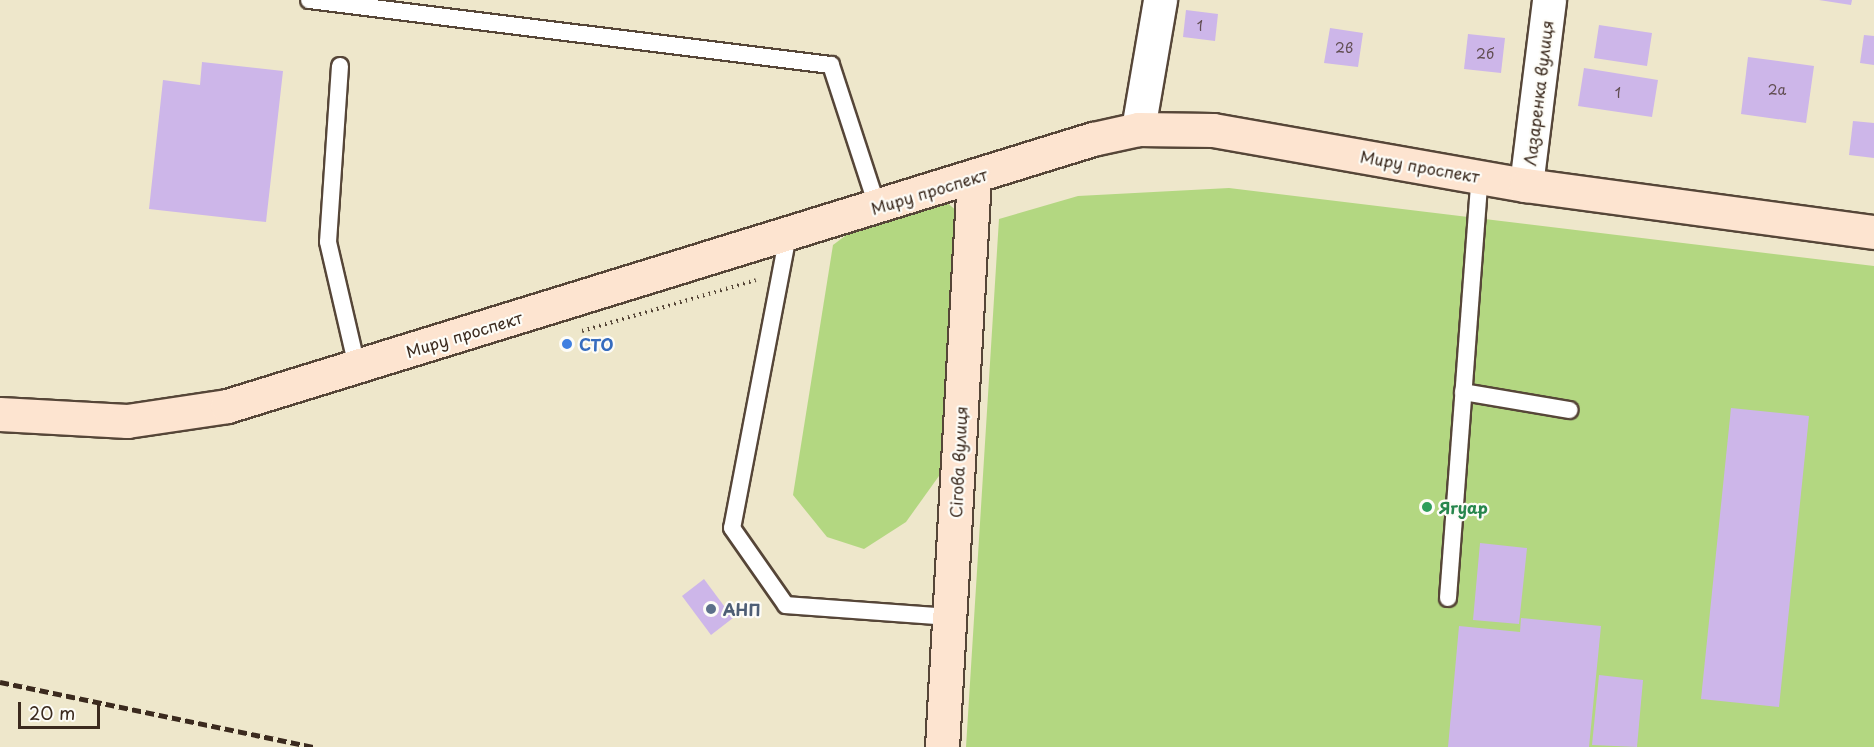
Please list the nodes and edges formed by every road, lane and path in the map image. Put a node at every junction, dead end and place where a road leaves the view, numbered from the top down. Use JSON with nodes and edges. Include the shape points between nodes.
{"nodes":[{"id":1,"x":309,"y":0,"type":"edge"},
{"id":2,"x":1160,"y":0,"type":"edge"},
{"id":3,"x":1549,"y":0,"type":"edge"},
{"id":4,"x":340,"y":66,"type":"dead end"},
{"id":5,"x":1138,"y":129,"type":"junction"},
{"id":6,"x":974,"y":177,"type":"junction"},
{"id":7,"x":1480,"y":177,"type":"junction"},
{"id":8,"x":1526,"y":185,"type":"junction"},
{"id":9,"x":877,"y":206,"type":"junction"},
{"id":10,"x":1874,"y":232,"type":"edge"},
{"id":11,"x":788,"y":235,"type":"junction"},
{"id":12,"x":782,"y":270,"type":"junction"},
{"id":13,"x":573,"y":334,"type":"dead end"},
{"id":14,"x":357,"y":367,"type":"junction"},
{"id":15,"x":1463,"y":392,"type":"junction"},
{"id":16,"x":1569,"y":410,"type":"dead end"},
{"id":17,"x":0,"y":414,"type":"edge"},
{"id":18,"x":1448,"y":598,"type":"dead end"},
{"id":19,"x":949,"y":617,"type":"junction"},
{"id":20,"x":942,"y":747,"type":"edge"}],
"edges":[{"from":1,"to":9,"type":"lane","via":[[831,65]]},
{"from":2,"to":5,"type":"street"},
{"from":3,"to":8,"type":"street","name":"Лазаренка вулиця"},
{"from":4,"to":14,"type":"lane","via":[[328,242]]},
{"from":5,"to":6,"type":"main road","name":"Миру проспект"},
{"from":5,"to":7,"type":"main road","name":"Миру проспект","via":[[1213,130]]},
{"from":6,"to":9,"type":"main road","name":"Миру проспект"},
{"from":6,"to":19,"type":"main road","name":"Сігова вулиця"},
{"from":7,"to":8,"type":"main road","name":"Миру проспект"},
{"from":7,"to":15,"type":"lane"},
{"from":8,"to":10,"type":"main road","name":"Миру проспект"},
{"from":9,"to":11,"type":"main road","name":"Миру проспект"},
{"from":11,"to":12,"type":"lane"},
{"from":11,"to":14,"type":"main road","name":"Миру проспект"},
{"from":12,"to":13,"type":"path"},
{"from":12,"to":19,"type":"lane","via":[[732,528],[786,605]]},
{"from":14,"to":17,"type":"main road","name":"Миру проспект","via":[[179,417],[127,421]]},
{"from":15,"to":16,"type":"lane"},
{"from":15,"to":18,"type":"lane"},
{"from":19,"to":20,"type":"main road","name":"Сігова вулиця"}]}
